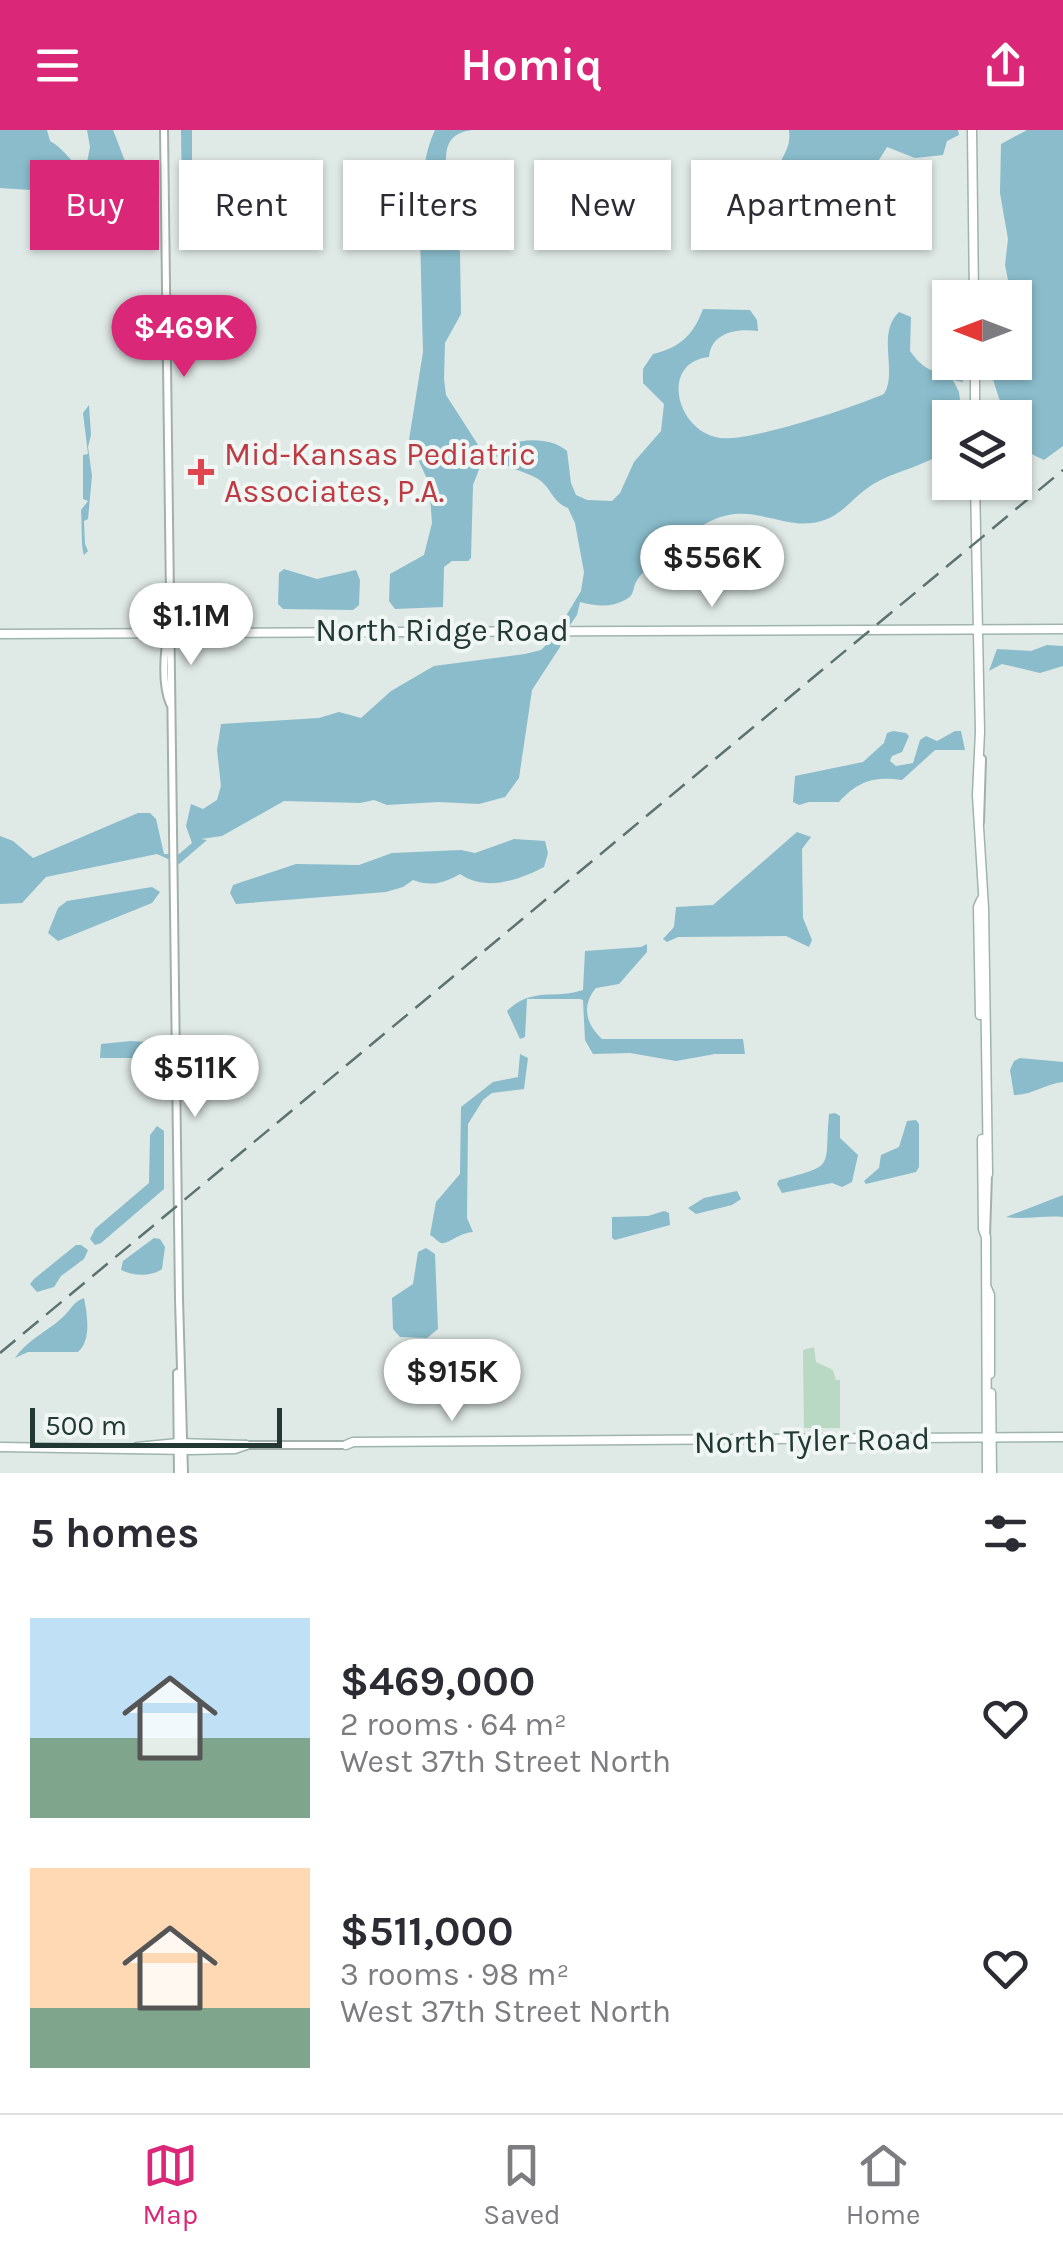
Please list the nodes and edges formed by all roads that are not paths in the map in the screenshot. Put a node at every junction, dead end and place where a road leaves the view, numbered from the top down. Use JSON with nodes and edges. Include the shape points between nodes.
{"nodes":[{"id":1,"x":164,"y":130,"type":"edge"},
{"id":2,"x":972,"y":130,"type":"edge"},
{"id":3,"x":974,"y":280,"type":"edge"},
{"id":4,"x":975,"y":500,"type":"edge"},
{"id":5,"x":978,"y":629,"type":"junction"},
{"id":6,"x":1063,"y":629,"type":"edge"},
{"id":7,"x":170,"y":631,"type":"junction"},
{"id":8,"x":0,"y":634,"type":"edge"},
{"id":9,"x":982,"y":980,"type":"junction"},
{"id":10,"x":988,"y":1174,"type":"joint"},
{"id":11,"x":986,"y":1237,"type":"junction"},
{"id":12,"x":1063,"y":1437,"type":"edge"},
{"id":13,"x":989,"y":1438,"type":"junction"},
{"id":14,"x":246,"y":1445,"type":"joint"},
{"id":15,"x":180,"y":1446,"type":"junction"},
{"id":16,"x":346,"y":1446,"type":"joint"},
{"id":17,"x":0,"y":1447,"type":"edge"},
{"id":18,"x":181,"y":1473,"type":"edge"},
{"id":19,"x":989,"y":1473,"type":"edge"}],
"edges":[{"from":1,"to":7,"type":"street"},
{"from":2,"to":3,"type":"main road"},
{"from":4,"to":5,"type":"main road"},
{"from":5,"to":6,"type":"main road","name":"North Ridge Road"},
{"from":5,"to":7,"type":"main road","name":"North Ridge Road"},
{"from":5,"to":9,"type":"main road"},
{"from":7,"to":8,"type":"main road","name":"North Ridge Road"},
{"from":7,"to":15,"type":"street"},
{"from":9,"to":10,"type":"main road"},
{"from":9,"to":11,"type":"main road"},
{"from":10,"to":11,"type":"street"},
{"from":11,"to":13,"type":"main road"},
{"from":12,"to":13,"type":"main road","name":"North Tyler Road"},
{"from":13,"to":16,"type":"main road","name":"North Tyler Road"},
{"from":13,"to":19,"type":"main road"},
{"from":14,"to":15,"type":"main road","name":"North Tyler Road"},
{"from":14,"to":16,"type":"street","name":"North Tyler Road"},
{"from":15,"to":17,"type":"main road","name":"North Tyler Road"},
{"from":15,"to":18,"type":"street"}]}
